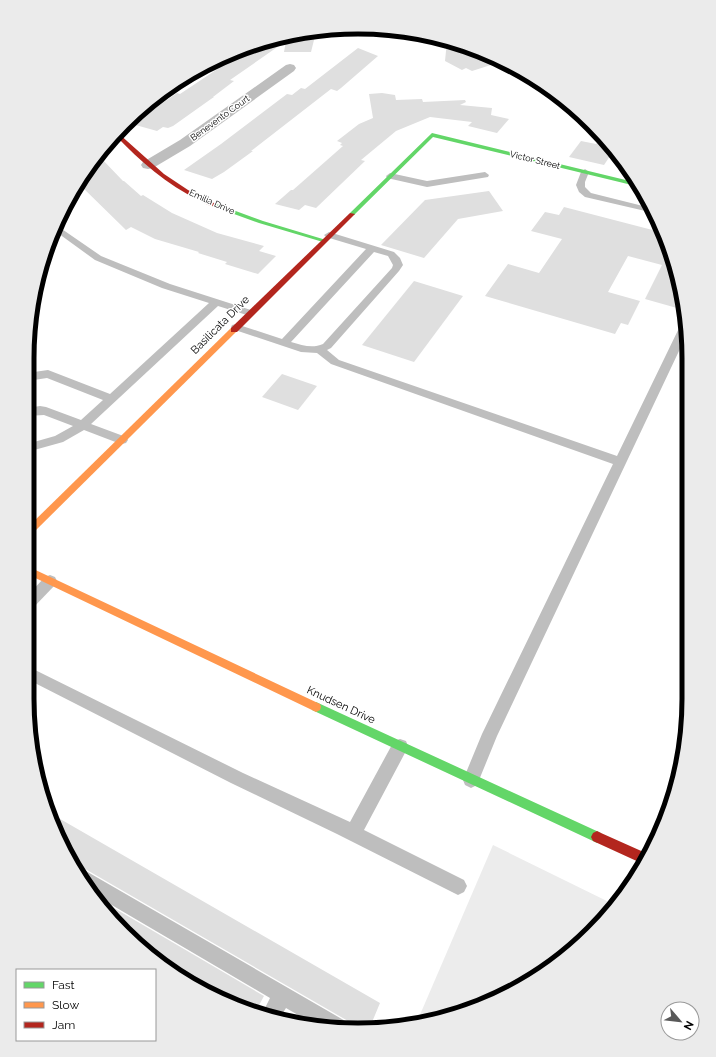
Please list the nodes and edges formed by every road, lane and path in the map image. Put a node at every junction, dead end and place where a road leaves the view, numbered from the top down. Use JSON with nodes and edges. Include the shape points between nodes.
{"nodes":[{"id":1,"x":290,"y":68,"type":"dead end"},
{"id":2,"x":432,"y":135,"type":"joint"},
{"id":3,"x":120,"y":138,"type":"edge"},
{"id":4,"x":148,"y":166,"type":"junction"},
{"id":5,"x":585,"y":172,"type":"junction"},
{"id":6,"x":485,"y":175,"type":"dead end"},
{"id":7,"x":390,"y":176,"type":"junction"},
{"id":8,"x":630,"y":183,"type":"edge"},
{"id":9,"x":646,"y":209,"type":"edge"},
{"id":10,"x":60,"y":232,"type":"edge"},
{"id":11,"x":326,"y":238,"type":"junction"},
{"id":12,"x":372,"y":248,"type":"junction"},
{"id":13,"x":216,"y":302,"type":"junction"},
{"id":14,"x":250,"y":313,"type":"junction"},
{"id":15,"x":236,"y":327,"type":"junction"},
{"id":16,"x":681,"y":335,"type":"edge"},
{"id":17,"x":284,"y":343,"type":"junction"},
{"id":18,"x":319,"y":350,"type":"junction"},
{"id":19,"x":34,"y":376,"type":"edge"},
{"id":20,"x":112,"y":399,"type":"junction"},
{"id":21,"x":34,"y":411,"type":"edge"},
{"id":22,"x":83,"y":425,"type":"junction"},
{"id":23,"x":122,"y":440,"type":"junction"},
{"id":24,"x":34,"y":446,"type":"edge"},
{"id":25,"x":620,"y":462,"type":"junction"},
{"id":26,"x":34,"y":527,"type":"edge"},
{"id":27,"x":34,"y":573,"type":"edge"},
{"id":28,"x":50,"y":581,"type":"junction"},
{"id":29,"x":34,"y":598,"type":"edge"},
{"id":30,"x":34,"y":676,"type":"edge"},
{"id":31,"x":400,"y":746,"type":"junction"},
{"id":32,"x":471,"y":780,"type":"junction"},
{"id":33,"x":353,"y":833,"type":"junction"},
{"id":34,"x":641,"y":857,"type":"edge"},
{"id":35,"x":92,"y":884,"type":"edge"},
{"id":36,"x":458,"y":886,"type":"dead end"},
{"id":37,"x":282,"y":995,"type":"junction"},
{"id":38,"x":273,"y":1012,"type":"edge"},
{"id":39,"x":326,"y":1021,"type":"edge"}],
"edges":[{"from":1,"to":4,"type":"street","name":"Benevento Court","via":[[185,143]]},
{"from":2,"to":5,"type":"street","name":"Victor Street"},
{"from":2,"to":7,"type":"street","name":"Basilicata Drive"},
{"from":3,"to":4,"type":"street","name":"Emilia Drive"},
{"from":4,"to":11,"type":"street","name":"Emilia Drive","via":[[190,193],[218,206],[251,218]]},
{"from":5,"to":8,"type":"street","name":"Victor Street"},
{"from":5,"to":9,"type":"lane","via":[[579,184],[583,192]]},
{"from":6,"to":7,"type":"lane","via":[[427,184]]},
{"from":7,"to":11,"type":"street","name":"Basilicata Drive"},
{"from":10,"to":13,"type":"lane","via":[[98,258],[166,286]]},
{"from":11,"to":12,"type":"lane"},
{"from":11,"to":14,"type":"street","name":"Basilicata Drive"},
{"from":12,"to":17,"type":"lane"},
{"from":12,"to":18,"type":"lane","via":[[394,256],[398,263],[396,269],[327,346]]},
{"from":13,"to":14,"type":"lane"},
{"from":13,"to":20,"type":"lane"},
{"from":14,"to":15,"type":"street","name":"Basilicata Drive"},
{"from":15,"to":17,"type":"lane"},
{"from":15,"to":23,"type":"street","name":"Basilicata Drive"},
{"from":16,"to":25,"type":"lane"},
{"from":17,"to":18,"type":"lane","via":[[305,350]]},
{"from":18,"to":25,"type":"lane","via":[[335,362]]},
{"from":19,"to":20,"type":"lane","via":[[48,374]]},
{"from":20,"to":22,"type":"lane"},
{"from":21,"to":22,"type":"lane","via":[[40,410]]},
{"from":22,"to":23,"type":"lane"},
{"from":22,"to":24,"type":"lane","via":[[59,439]]},
{"from":23,"to":26,"type":"street","name":"Basilicata Drive"},
{"from":25,"to":32,"type":"lane","via":[[490,734]]},
{"from":27,"to":28,"type":"street","name":"Knudsen Drive"},
{"from":28,"to":29,"type":"lane"},
{"from":28,"to":31,"type":"street","name":"Knudsen Drive"},
{"from":30,"to":33,"type":"lane","via":[[237,778]]},
{"from":31,"to":32,"type":"street","name":"Knudsen Drive"},
{"from":31,"to":33,"type":"lane"},
{"from":32,"to":34,"type":"street","name":"Knudsen Drive"},
{"from":33,"to":36,"type":"lane"},
{"from":35,"to":37,"type":"lane"},
{"from":37,"to":38,"type":"lane"},
{"from":37,"to":39,"type":"lane"}]}
